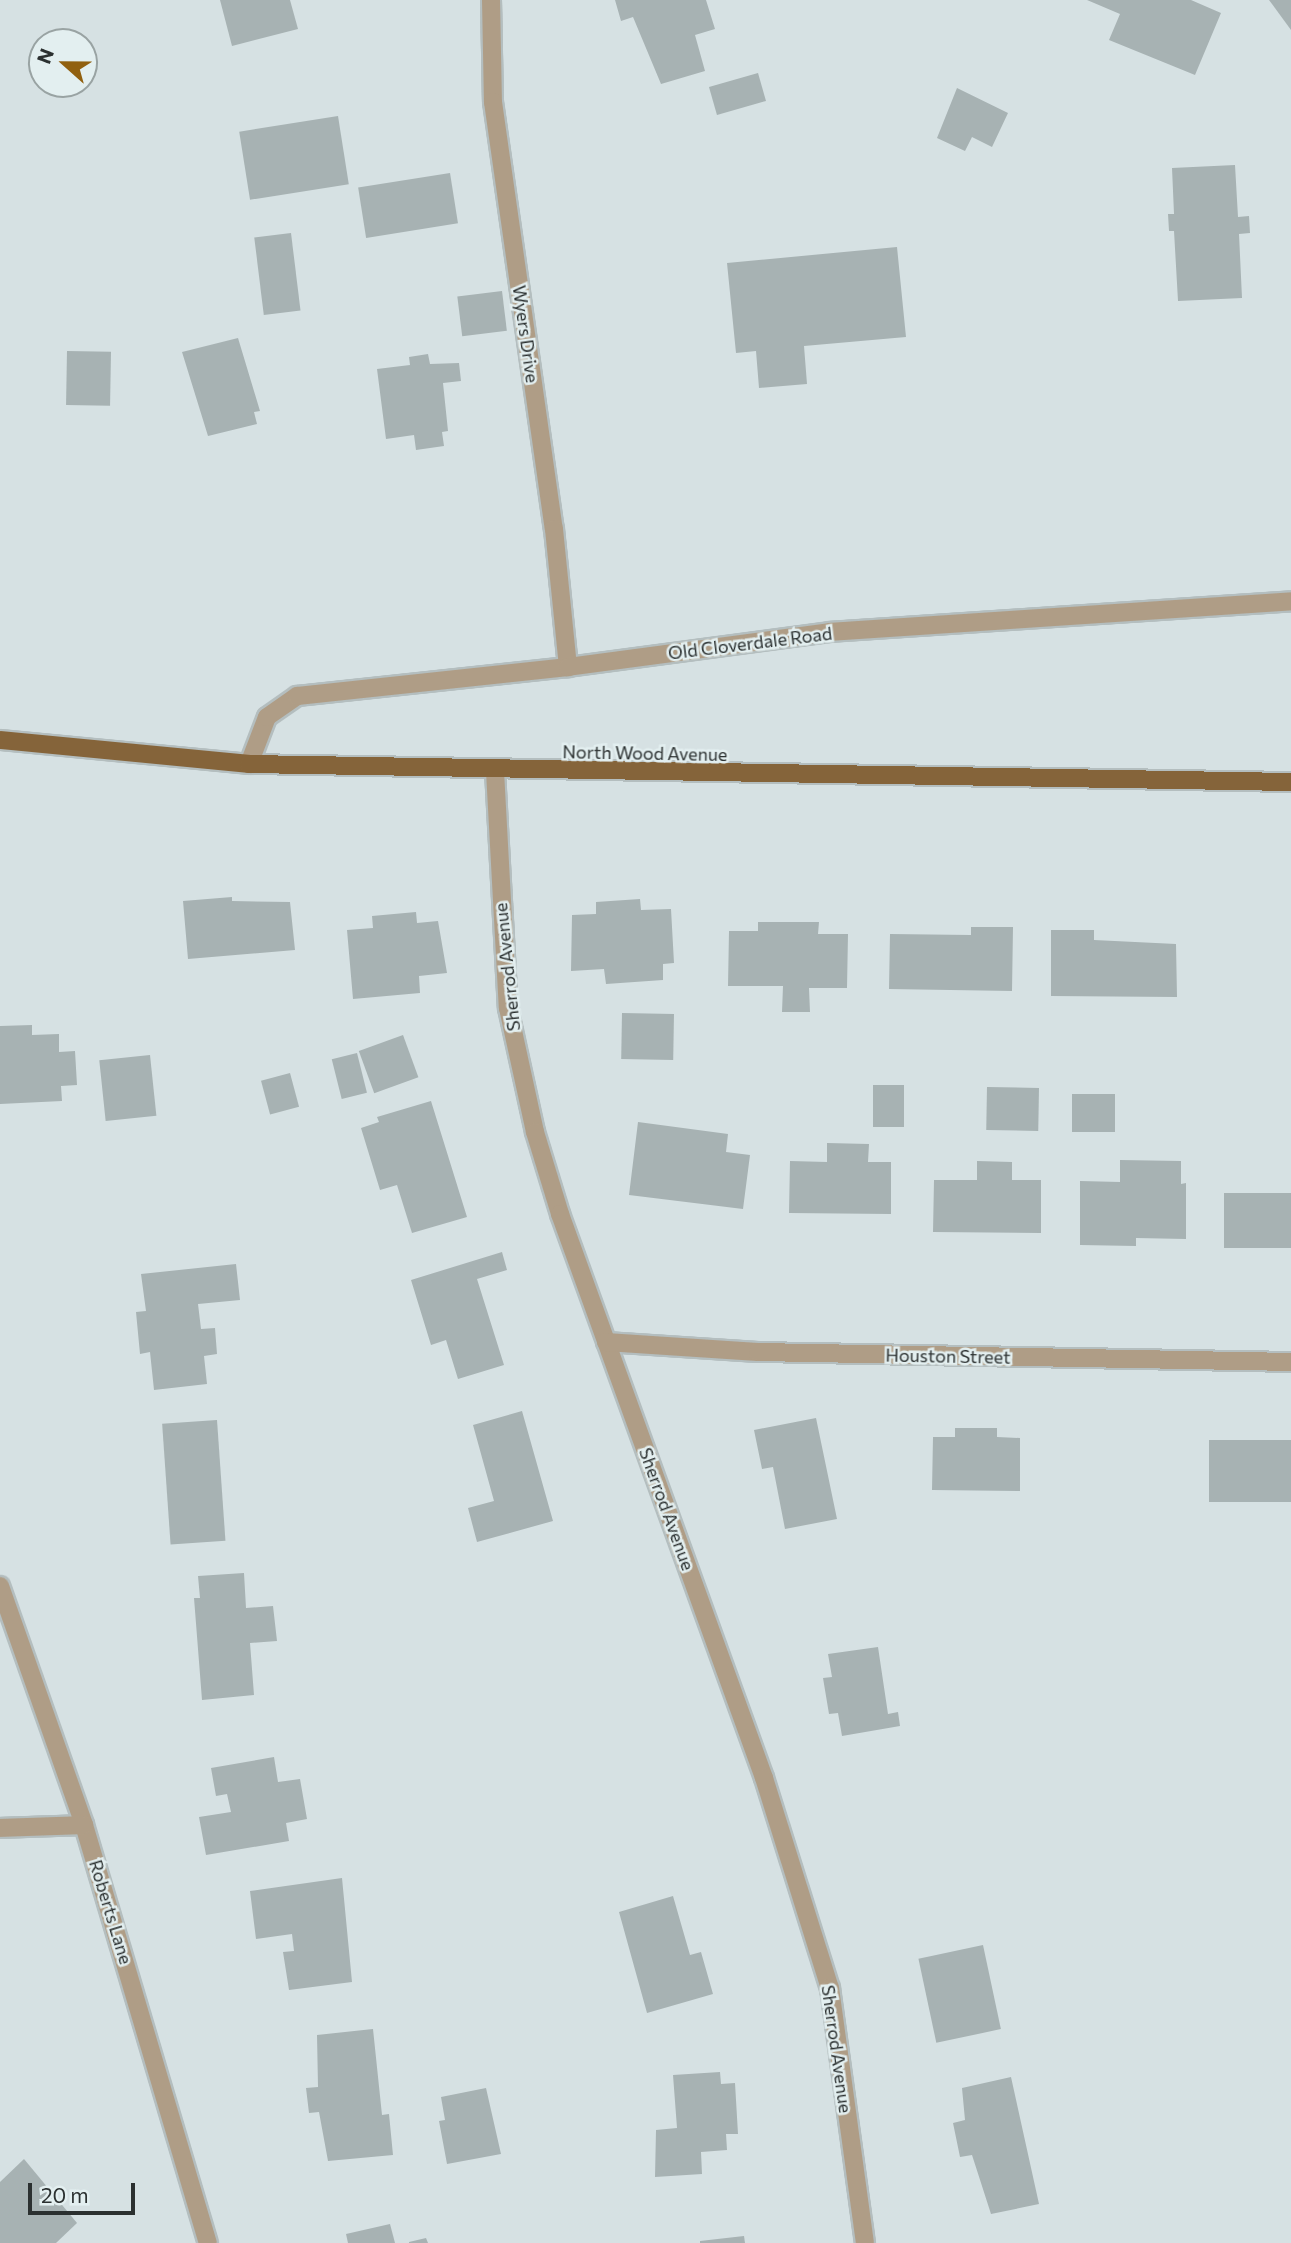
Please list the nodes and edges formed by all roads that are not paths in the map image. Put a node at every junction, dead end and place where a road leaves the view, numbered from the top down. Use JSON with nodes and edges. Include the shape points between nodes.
{"nodes":[{"id":1,"x":491,"y":0,"type":"edge"},
{"id":2,"x":1291,"y":601,"type":"edge"},
{"id":3,"x":568,"y":667,"type":"junction"},
{"id":4,"x":0,"y":740,"type":"edge"},
{"id":5,"x":249,"y":764,"type":"junction"},
{"id":6,"x":495,"y":771,"type":"junction"},
{"id":7,"x":1291,"y":782,"type":"edge"},
{"id":8,"x":606,"y":1342,"type":"junction"},
{"id":9,"x":1291,"y":1362,"type":"edge"},
{"id":10,"x":0,"y":1586,"type":"edge"},
{"id":11,"x":84,"y":1825,"type":"junction"},
{"id":12,"x":0,"y":1828,"type":"edge"},
{"id":13,"x":208,"y":2243,"type":"edge"},
{"id":14,"x":865,"y":2243,"type":"edge"}],
"edges":[{"from":1,"to":3,"type":"street","name":"Wyers Drive","via":[[493,102],[554,529]]},
{"from":2,"to":3,"type":"street","name":"Old Cloverdale Road","via":[[830,632]]},
{"from":3,"to":5,"type":"street","name":"Old Cloverdale Road","via":[[297,696],[267,717]]},
{"from":4,"to":5,"type":"main road","name":"North Wood Avenue"},
{"from":5,"to":6,"type":"main road","name":"North Wood Avenue"},
{"from":6,"to":7,"type":"main road","name":"North Wood Avenue"},
{"from":6,"to":8,"type":"street","name":"Sherrod Avenue","via":[[508,1008],[535,1132]]},
{"from":8,"to":9,"type":"street","name":"Houston Street","via":[[758,1352]]},
{"from":8,"to":14,"type":"street","name":"Sherrod Avenue","via":[[764,1778],[830,1988]]},
{"from":10,"to":11,"type":"street","name":"Roberts Lane"},
{"from":11,"to":12,"type":"street"},
{"from":11,"to":13,"type":"street","name":"Roberts Lane"}]}
